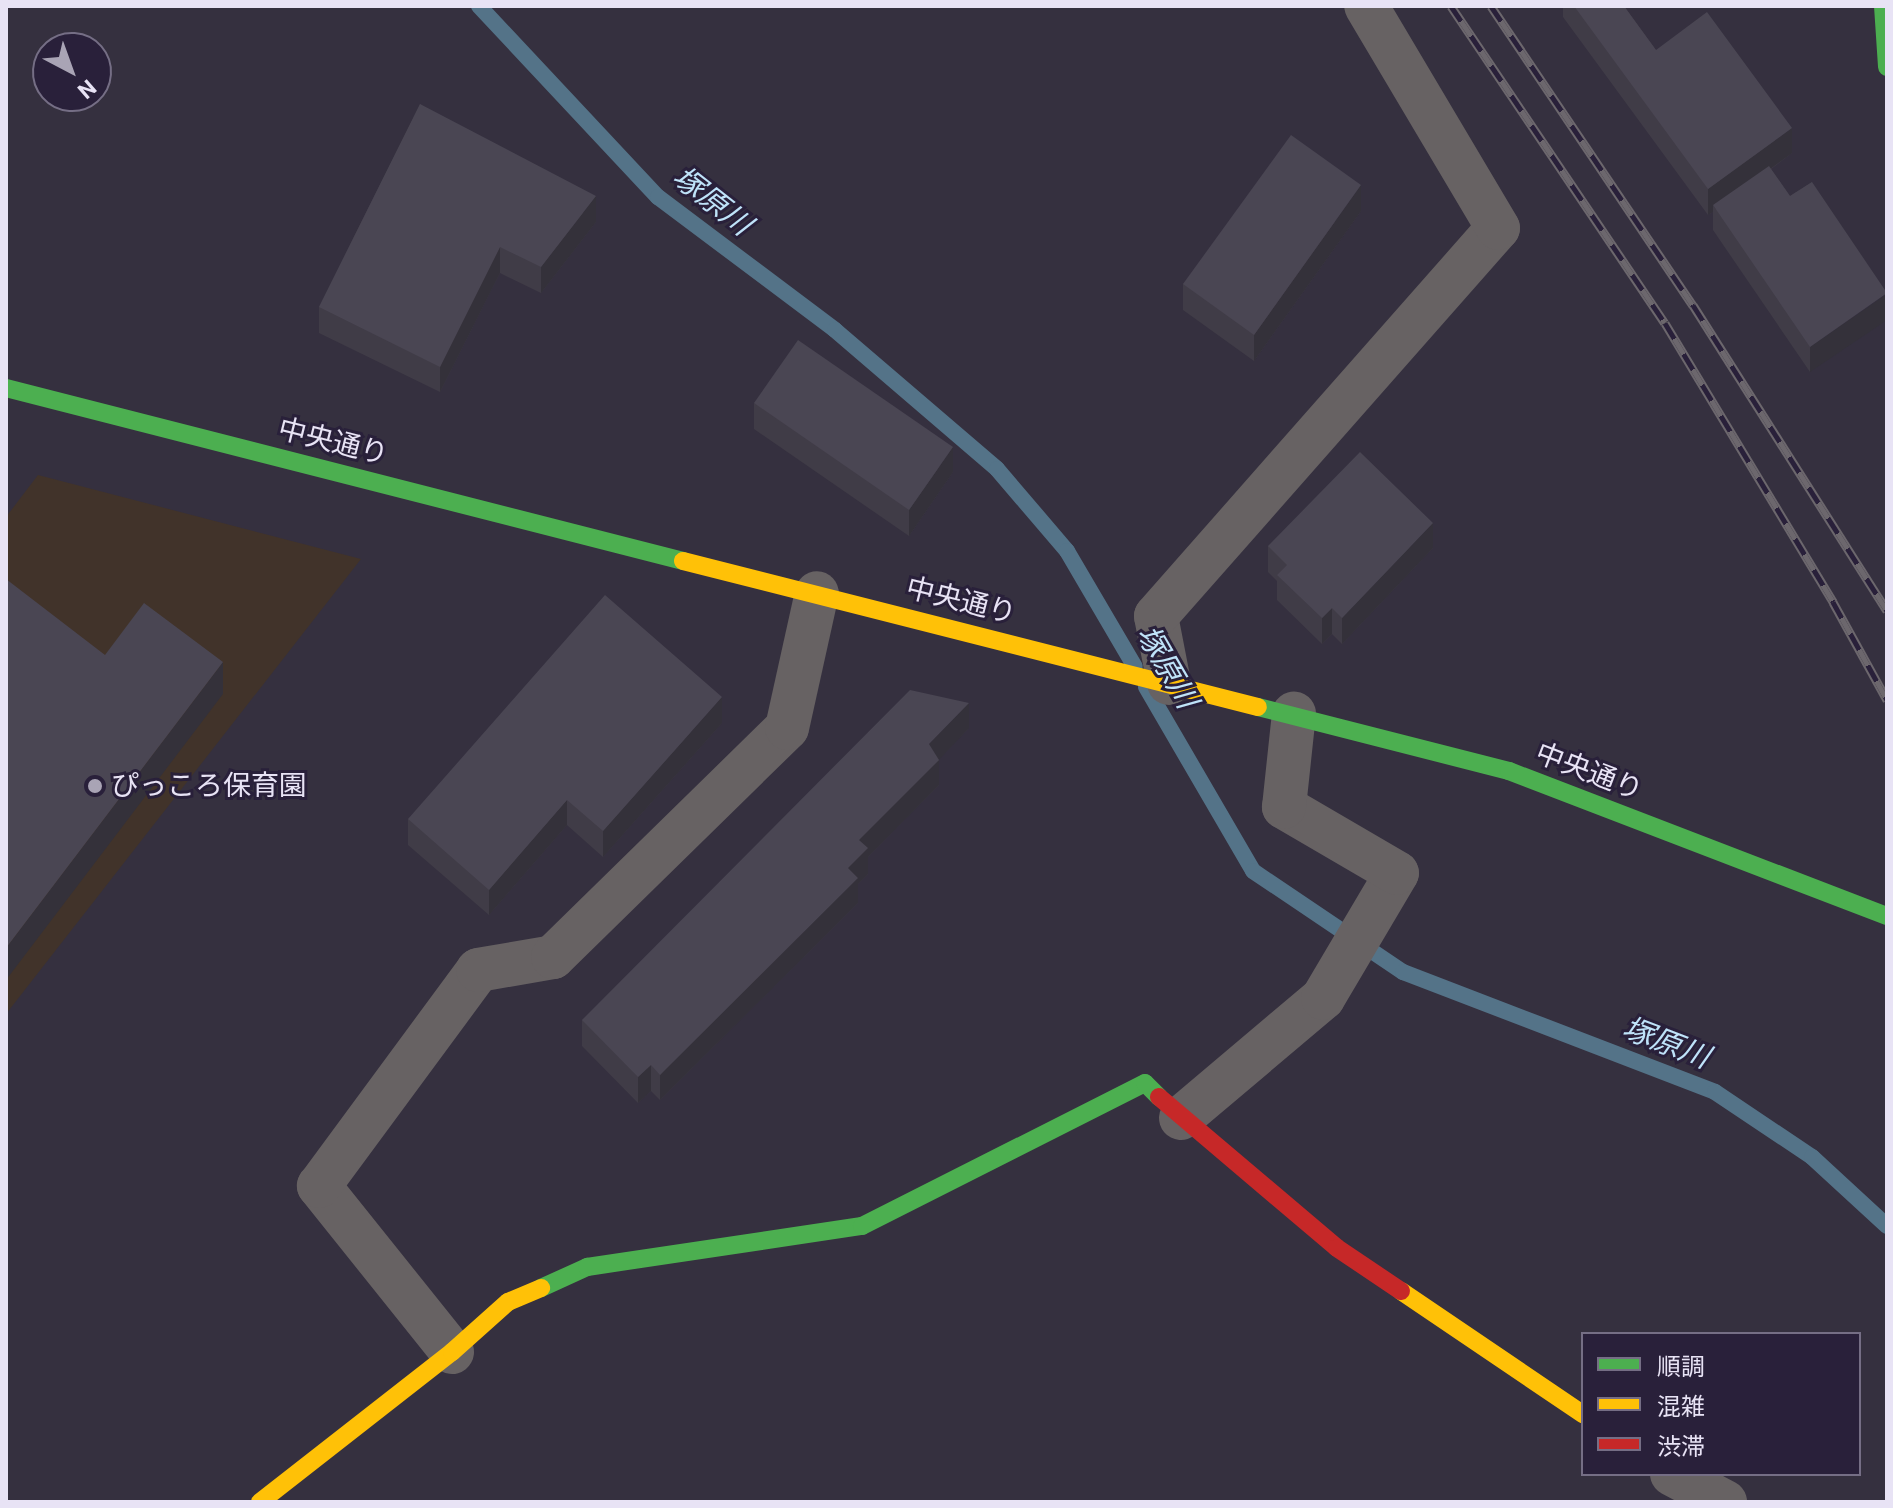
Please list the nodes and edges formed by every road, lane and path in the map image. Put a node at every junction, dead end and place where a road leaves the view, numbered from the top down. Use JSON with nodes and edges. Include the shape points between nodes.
{"nodes":[{"id":1,"x":1366,"y":6,"type":"edge"},
{"id":2,"x":1883,"y":6,"type":"edge"},
{"id":3,"x":1887,"y":67,"type":"edge"},
{"id":4,"x":6,"y":388,"type":"edge"},
{"id":5,"x":817,"y":593,"type":"junction"},
{"id":6,"x":1169,"y":683,"type":"junction"},
{"id":7,"x":1294,"y":714,"type":"junction"},
{"id":8,"x":1887,"y":916,"type":"edge"},
{"id":9,"x":1181,"y":1118,"type":"junction"},
{"id":10,"x":452,"y":1352,"type":"junction"},
{"id":11,"x":1581,"y":1413,"type":"edge"},
{"id":12,"x":1675,"y":1476,"type":"edge"},
{"id":13,"x":1715,"y":1500,"type":"edge"},
{"id":14,"x":260,"y":1502,"type":"edge"}],
"edges":[{"from":1,"to":6,"type":"street","via":[[1498,228],[1156,616]]},
{"from":2,"to":3,"type":"street"},
{"from":4,"to":5,"type":"street","name":"中央通り"},
{"from":5,"to":6,"type":"street","name":"中央通り"},
{"from":5,"to":10,"type":"street","via":[[787,728],[553,957],[478,970],[319,1186]]},
{"from":6,"to":7,"type":"street","name":"中央通り"},
{"from":7,"to":8,"type":"street","name":"中央通り","via":[[1509,771]]},
{"from":7,"to":9,"type":"street","via":[[1284,807],[1397,873],[1323,998]]},
{"from":9,"to":10,"type":"street","via":[[1145,1083],[862,1226],[587,1267],[508,1302]]},
{"from":9,"to":11,"type":"street","via":[[1337,1248]]},
{"from":10,"to":14,"type":"street"},
{"from":12,"to":13,"type":"street"}]}
